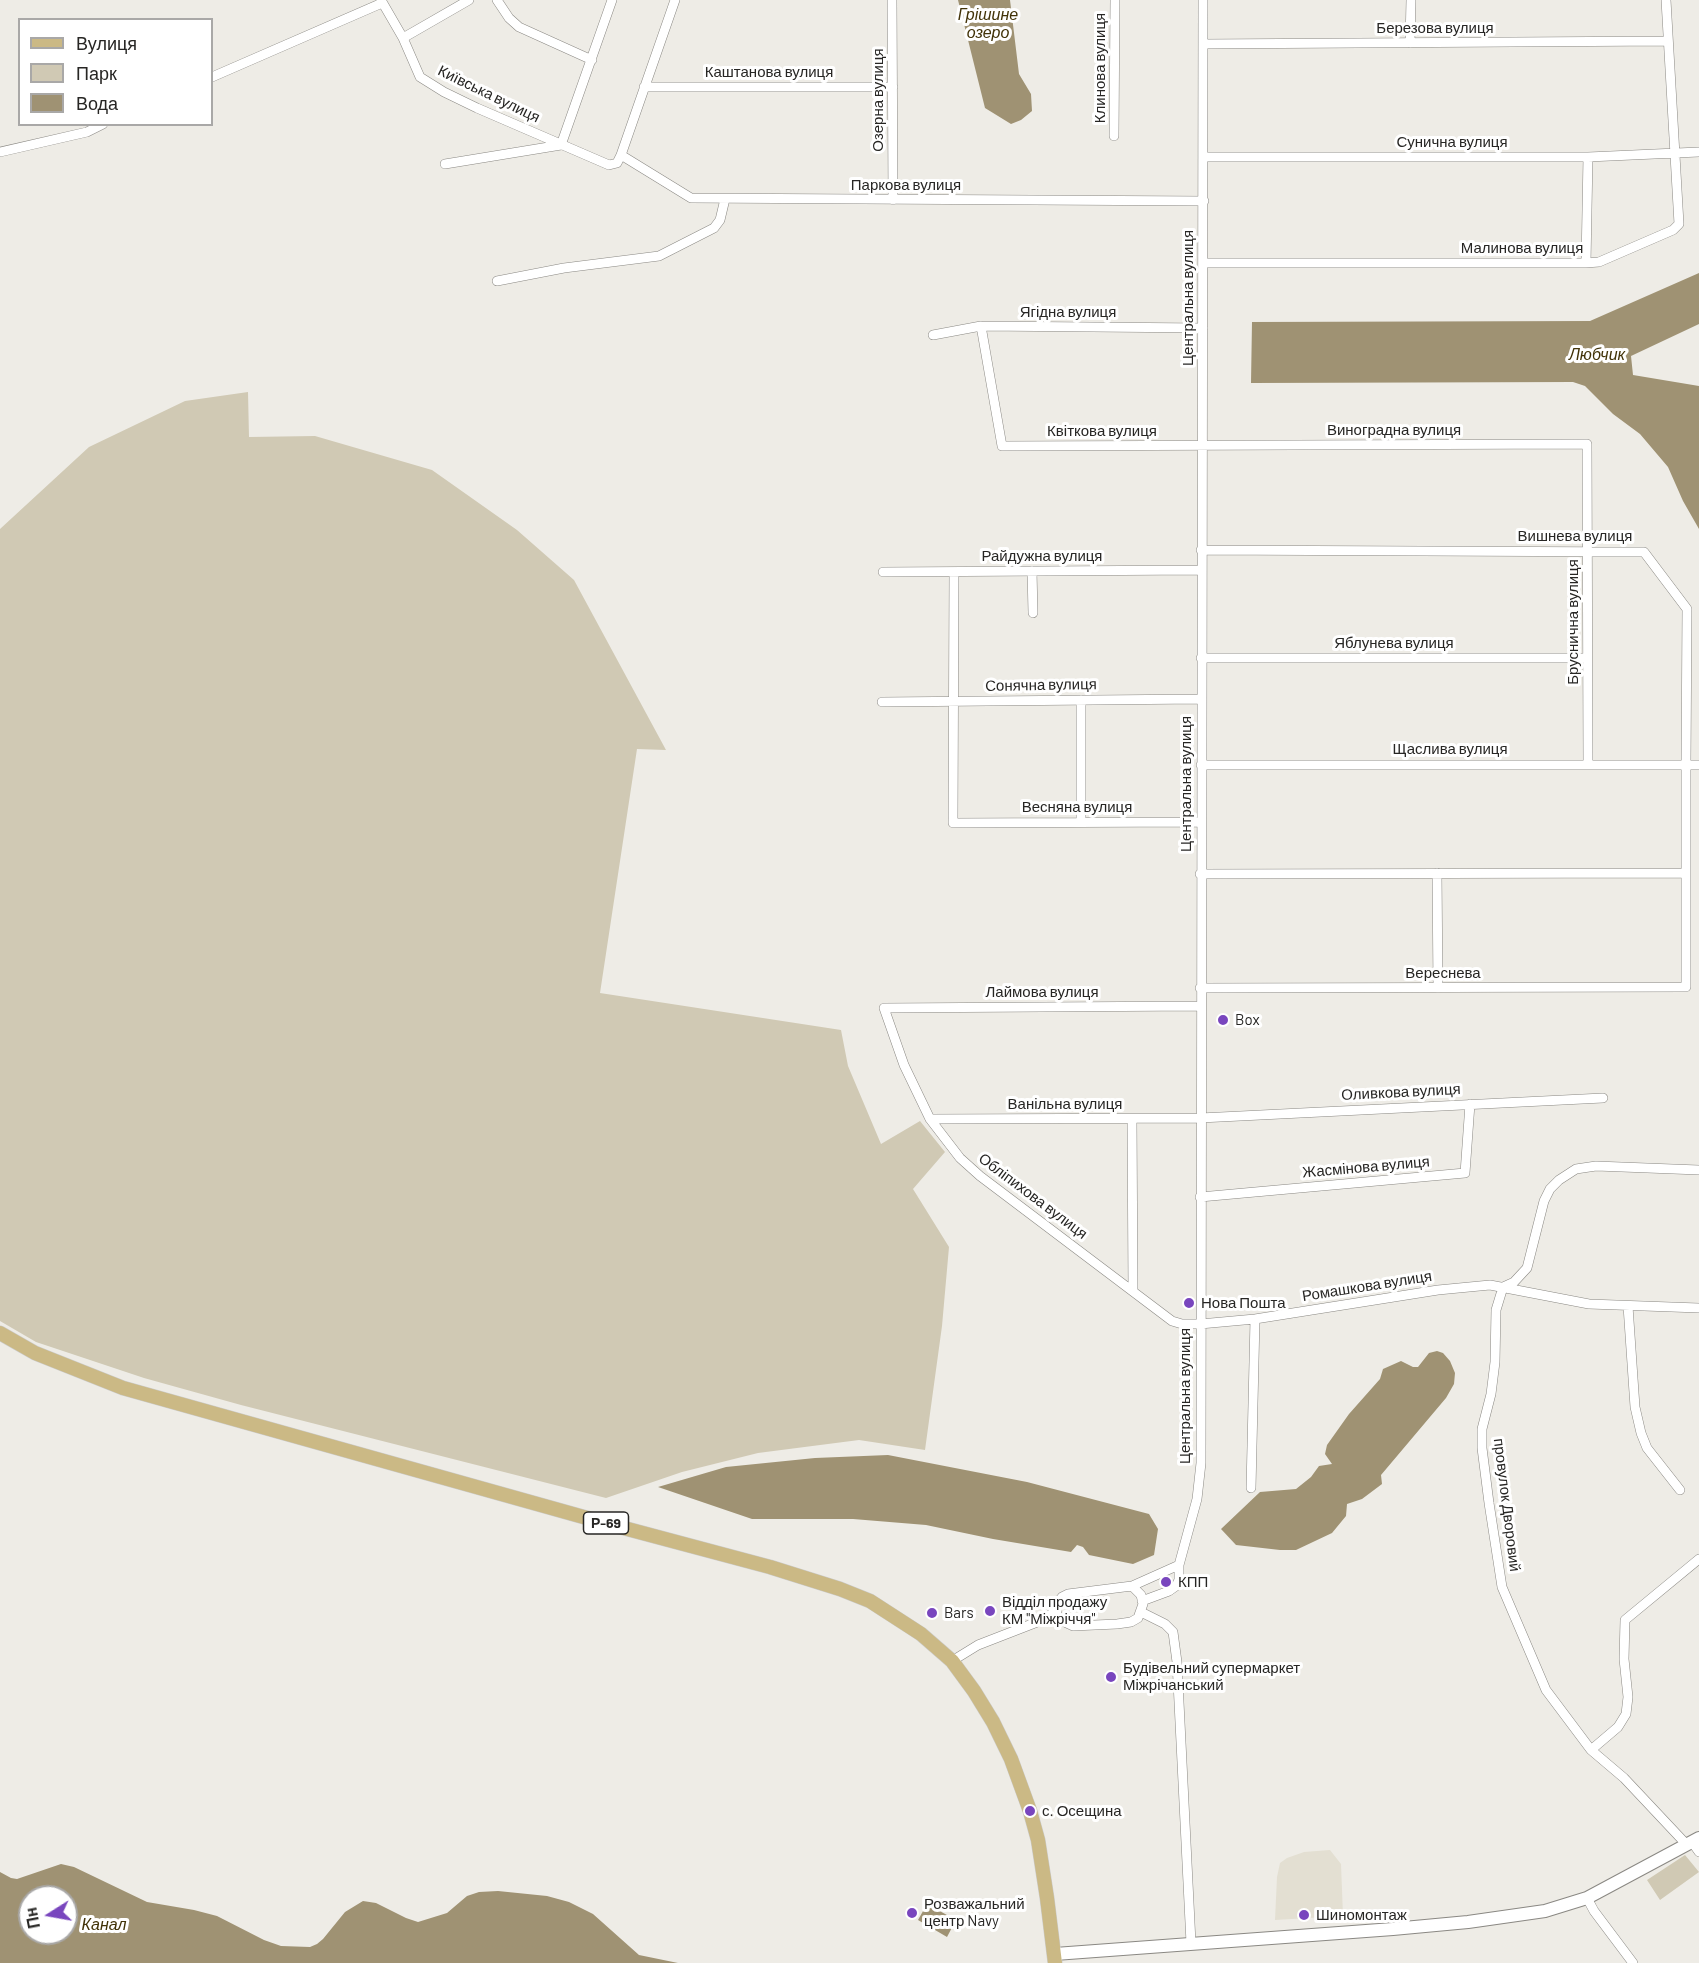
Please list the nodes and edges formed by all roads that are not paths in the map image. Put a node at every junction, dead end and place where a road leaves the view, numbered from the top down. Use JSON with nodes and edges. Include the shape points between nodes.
{"nodes":[{"id":1,"x":468,"y":0,"type":"edge"},
{"id":2,"x":497,"y":0,"type":"edge"},
{"id":3,"x":612,"y":0,"type":"edge"},
{"id":4,"x":675,"y":0,"type":"edge"},
{"id":5,"x":892,"y":0,"type":"edge"},
{"id":6,"x":1115,"y":0,"type":"edge"},
{"id":7,"x":1203,"y":0,"type":"edge"},
{"id":8,"x":1411,"y":0,"type":"edge"},
{"id":9,"x":1666,"y":0,"type":"edge"},
{"id":10,"x":382,"y":1,"type":"edge"},
{"id":11,"x":403,"y":38,"type":"junction"},
{"id":12,"x":1668,"y":41,"type":"junction"},
{"id":13,"x":1410,"y":43,"type":"junction"},
{"id":14,"x":1203,"y":44,"type":"junction"},
{"id":15,"x":592,"y":60,"type":"junction"},
{"id":16,"x":213,"y":77,"type":"edge"},
{"id":17,"x":644,"y":87,"type":"junction"},
{"id":18,"x":893,"y":87,"type":"junction"},
{"id":19,"x":99,"y":126,"type":"edge"},
{"id":20,"x":1114,"y":136,"type":"dead end"},
{"id":21,"x":561,"y":145,"type":"junction"},
{"id":22,"x":0,"y":152,"type":"edge"},
{"id":23,"x":1699,"y":152,"type":"edge"},
{"id":24,"x":1674,"y":154,"type":"junction"},
{"id":25,"x":621,"y":155,"type":"junction"},
{"id":26,"x":1588,"y":157,"type":"junction"},
{"id":27,"x":1204,"y":158,"type":"junction"},
{"id":28,"x":445,"y":164,"type":"dead end"},
{"id":29,"x":725,"y":199,"type":"junction"},
{"id":30,"x":893,"y":200,"type":"junction"},
{"id":31,"x":1204,"y":201,"type":"junction"},
{"id":32,"x":1203,"y":263,"type":"junction"},
{"id":33,"x":1586,"y":263,"type":"junction"},
{"id":34,"x":497,"y":281,"type":"dead end"},
{"id":35,"x":981,"y":326,"type":"junction"},
{"id":36,"x":1203,"y":328,"type":"junction"},
{"id":37,"x":933,"y":335,"type":"dead end"},
{"id":38,"x":1587,"y":444,"type":"joint"},
{"id":39,"x":1202,"y":446,"type":"junction"},
{"id":40,"x":1201,"y":550,"type":"junction"},
{"id":41,"x":1587,"y":551,"type":"junction"},
{"id":42,"x":1201,"y":570,"type":"junction"},
{"id":43,"x":1032,"y":571,"type":"junction"},
{"id":44,"x":883,"y":572,"type":"dead end"},
{"id":45,"x":954,"y":572,"type":"junction"},
{"id":46,"x":1032,"y":613,"type":"dead end"},
{"id":47,"x":1201,"y":658,"type":"junction"},
{"id":48,"x":1587,"y":658,"type":"junction"},
{"id":49,"x":1201,"y":699,"type":"junction"},
{"id":50,"x":1081,"y":700,"type":"junction"},
{"id":51,"x":954,"y":701,"type":"junction"},
{"id":52,"x":882,"y":702,"type":"dead end"},
{"id":53,"x":1686,"y":764,"type":"junction"},
{"id":54,"x":1201,"y":765,"type":"junction"},
{"id":55,"x":1588,"y":765,"type":"junction"},
{"id":56,"x":1699,"y":765,"type":"edge"},
{"id":57,"x":1081,"y":822,"type":"junction"},
{"id":58,"x":1201,"y":822,"type":"junction"},
{"id":59,"x":1437,"y":873,"type":"junction"},
{"id":60,"x":1686,"y":873,"type":"junction"},
{"id":61,"x":1200,"y":874,"type":"junction"},
{"id":62,"x":1686,"y":987,"type":"joint"},
{"id":63,"x":1200,"y":988,"type":"junction"},
{"id":64,"x":1438,"y":988,"type":"junction"},
{"id":65,"x":1201,"y":1006,"type":"junction"},
{"id":66,"x":884,"y":1008,"type":"joint"},
{"id":67,"x":1603,"y":1098,"type":"dead end"},
{"id":68,"x":1470,"y":1104,"type":"junction"},
{"id":69,"x":1200,"y":1118,"type":"junction"},
{"id":70,"x":930,"y":1119,"type":"junction"},
{"id":71,"x":1132,"y":1119,"type":"junction"},
{"id":72,"x":1699,"y":1170,"type":"edge"},
{"id":73,"x":1200,"y":1197,"type":"junction"},
{"id":74,"x":1503,"y":1287,"type":"junction"},
{"id":75,"x":1133,"y":1291,"type":"junction"},
{"id":76,"x":1628,"y":1306,"type":"junction"},
{"id":77,"x":1699,"y":1308,"type":"edge"},
{"id":78,"x":1255,"y":1319,"type":"junction"},
{"id":79,"x":1200,"y":1324,"type":"junction"},
{"id":80,"x":0,"y":1333,"type":"edge"},
{"id":81,"x":1251,"y":1488,"type":"dead end"},
{"id":82,"x":1680,"y":1490,"type":"dead end"},
{"id":83,"x":1699,"y":1559,"type":"edge"},
{"id":84,"x":1179,"y":1565,"type":"junction"},
{"id":85,"x":1132,"y":1586,"type":"junction"},
{"id":86,"x":1142,"y":1601,"type":"junction"},
{"id":87,"x":1141,"y":1612,"type":"junction"},
{"id":88,"x":1057,"y":1615,"type":"junction"},
{"id":89,"x":952,"y":1661,"type":"junction"},
{"id":90,"x":1591,"y":1750,"type":"junction"},
{"id":91,"x":1694,"y":1845,"type":"edge"},
{"id":92,"x":1587,"y":1898,"type":"junction"},
{"id":93,"x":1191,"y":1943,"type":"junction"},
{"id":94,"x":1055,"y":1958,"type":"edge"},
{"id":95,"x":1633,"y":1963,"type":"edge"}],
"edges":[{"from":1,"to":11,"type":"street"},
{"from":2,"to":15,"type":"street","via":[[519,27]]},
{"from":3,"to":15,"type":"street"},
{"from":4,"to":17,"type":"street"},
{"from":5,"to":18,"type":"street","name":"Озерна вулиця"},
{"from":6,"to":20,"type":"street","name":"Клинова вулиця"},
{"from":7,"to":14,"type":"street","name":"Центральна вулиця"},
{"from":8,"to":13,"type":"street"},
{"from":9,"to":12,"type":"street","name":"Малинова вулиця"},
{"from":10,"to":11,"type":"street","name":"Київська вулиця"},
{"from":10,"to":16,"type":"street"},
{"from":11,"to":21,"type":"street","name":"Київська вулиця","via":[[420,77],[460,100]]},
{"from":12,"to":13,"type":"street","name":"Березова вулиця"},
{"from":12,"to":24,"type":"street","name":"Малинова вулиця"},
{"from":13,"to":14,"type":"street","name":"Березова вулиця"},
{"from":14,"to":27,"type":"street","name":"Центральна вулиця"},
{"from":15,"to":21,"type":"street"},
{"from":17,"to":18,"type":"street","name":"Каштанова вулиця"},
{"from":17,"to":25,"type":"street"},
{"from":18,"to":30,"type":"street","name":"Озерна вулиця"},
{"from":19,"to":22,"type":"street"},
{"from":21,"to":25,"type":"street","name":"Київська вулиця","via":[[609,165],[617,163]]},
{"from":21,"to":28,"type":"street"},
{"from":23,"to":24,"type":"street","name":"Сунична вулиця"},
{"from":24,"to":26,"type":"street","name":"Сунична вулиця"},
{"from":24,"to":33,"type":"street","name":"Малинова вулиця","via":[[1679,224],[1599,262]]},
{"from":25,"to":29,"type":"street","name":"Паркова вулиця","via":[[692,198]]},
{"from":26,"to":27,"type":"street","name":"Сунична вулиця"},
{"from":26,"to":33,"type":"street"},
{"from":27,"to":31,"type":"street","name":"Центральна вулиця"},
{"from":29,"to":30,"type":"street","name":"Паркова вулиця"},
{"from":29,"to":34,"type":"street","via":[[714,228],[659,256]]},
{"from":30,"to":31,"type":"street","name":"Паркова вулиця"},
{"from":31,"to":32,"type":"street","name":"Центральна вулиця"},
{"from":32,"to":33,"type":"street","name":"Малинова вулиця"},
{"from":32,"to":36,"type":"street","name":"Центральна вулиця"},
{"from":35,"to":36,"type":"street","name":"Ягідна вулиця"},
{"from":35,"to":37,"type":"street","name":"Ягідна вулиця"},
{"from":35,"to":39,"type":"street","name":"Квіткова вулиця","via":[[1002,446]]},
{"from":36,"to":39,"type":"street","name":"Центральна вулиця"},
{"from":38,"to":39,"type":"street","name":"Виноградна вулиця"},
{"from":38,"to":41,"type":"street","name":"Бруснична вулиця"},
{"from":39,"to":40,"type":"street","name":"Центральна вулиця"},
{"from":40,"to":41,"type":"street","name":"Вишнева вулиця"},
{"from":40,"to":42,"type":"street","name":"Центральна вулиця"},
{"from":41,"to":48,"type":"street","name":"Бруснична вулиця"},
{"from":41,"to":53,"type":"street","name":"Вишнева вулиця","via":[[1644,552],[1687,609]]},
{"from":42,"to":43,"type":"street","name":"Райдужна вулиця"},
{"from":42,"to":47,"type":"street","name":"Центральна вулиця"},
{"from":43,"to":45,"type":"street","name":"Райдужна вулиця"},
{"from":43,"to":46,"type":"street"},
{"from":44,"to":45,"type":"street","name":"Райдужна вулиця"},
{"from":45,"to":51,"type":"street"},
{"from":47,"to":48,"type":"street","name":"Яблунева вулиця"},
{"from":47,"to":49,"type":"street","name":"Центральна вулиця"},
{"from":48,"to":55,"type":"street","name":"Бруснична вулиця"},
{"from":49,"to":50,"type":"street","name":"Сонячна вулиця"},
{"from":49,"to":54,"type":"street","name":"Центральна вулиця"},
{"from":50,"to":51,"type":"street","name":"Сонячна вулиця"},
{"from":50,"to":57,"type":"street"},
{"from":51,"to":52,"type":"street","name":"Сонячна вулиця"},
{"from":51,"to":57,"type":"street","name":"Весняна вулиця","via":[[953,823]]},
{"from":53,"to":55,"type":"street","name":"Щаслива вулиця"},
{"from":53,"to":56,"type":"street","name":"Щаслива вулиця"},
{"from":53,"to":60,"type":"street","name":"Вишнева вулиця"},
{"from":54,"to":55,"type":"street","name":"Щаслива вулиця"},
{"from":54,"to":58,"type":"street","name":"Центральна вулиця"},
{"from":57,"to":58,"type":"street","name":"Весняна вулиця"},
{"from":58,"to":61,"type":"street","name":"Центральна вулиця"},
{"from":59,"to":60,"type":"street"},
{"from":59,"to":61,"type":"street"},
{"from":59,"to":64,"type":"street"},
{"from":60,"to":62,"type":"street","name":"Вишнева вулиця"},
{"from":61,"to":63,"type":"street","name":"Центральна вулиця"},
{"from":62,"to":64,"type":"street","name":"Вереснева"},
{"from":63,"to":64,"type":"street","name":"Вереснева"},
{"from":63,"to":65,"type":"street","name":"Центральна вулиця"},
{"from":65,"to":66,"type":"street","name":"Лаймова вулиця"},
{"from":65,"to":69,"type":"street","name":"Центральна вулиця"},
{"from":66,"to":70,"type":"street","name":"Обліпихова вулиця","via":[[904,1065]]},
{"from":67,"to":68,"type":"street","name":"Оливкова вулиця"},
{"from":68,"to":69,"type":"street","name":"Оливкова вулиця"},
{"from":68,"to":73,"type":"street","name":"Жасмінова вулиця","via":[[1466,1173]]},
{"from":69,"to":71,"type":"street","name":"Ванільна вулиця"},
{"from":69,"to":73,"type":"street","name":"Центральна вулиця"},
{"from":70,"to":71,"type":"street","name":"Ванільна вулиця"},
{"from":70,"to":75,"type":"street","name":"Обліпихова вулиця","via":[[960,1158],[980,1176]]},
{"from":71,"to":75,"type":"street"},
{"from":72,"to":74,"type":"street","via":[[1596,1166],[1576,1169],[1550,1190],[1527,1268]]},
{"from":73,"to":79,"type":"street","name":"Центральна вулиця"},
{"from":74,"to":76,"type":"street","name":"Ромашкова вулиця","via":[[1589,1304]]},
{"from":74,"to":78,"type":"street","name":"Ромашкова вулиця","via":[[1438,1290]]},
{"from":74,"to":90,"type":"street","name":"провулок Дворовий","via":[[1496,1311],[1495,1362],[1482,1438],[1502,1587],[1546,1690]]},
{"from":75,"to":79,"type":"street","name":"Обліпихова вулиця","via":[[1172,1321]]},
{"from":76,"to":77,"type":"street","name":"Ромашкова вулиця"},
{"from":76,"to":82,"type":"street","via":[[1635,1407],[1641,1433],[1647,1448]]},
{"from":78,"to":79,"type":"street","name":"Ромашкова вулиця"},
{"from":78,"to":81,"type":"street"},
{"from":79,"to":84,"type":"street","name":"Центральна вулиця","via":[[1201,1463],[1197,1498]]},
{"from":80,"to":89,"type":"main road","number":"Р-69","via":[[35,1353],[123,1388],[840,1589],[893,1615]]},
{"from":83,"to":90,"type":"street","via":[[1625,1620],[1626,1714],[1618,1727]]},
{"from":84,"to":85,"type":"street"},
{"from":84,"to":86,"type":"street","name":"Центральна вулиця","via":[[1176,1586]]},
{"from":85,"to":86,"type":"street"},
{"from":85,"to":88,"type":"street","via":[[1068,1594],[1058,1602]]},
{"from":86,"to":87,"type":"street"},
{"from":87,"to":88,"type":"street","via":[[1131,1622],[1073,1626]]},
{"from":87,"to":93,"type":"street","via":[[1166,1623],[1173,1632]]},
{"from":88,"to":89,"type":"street","via":[[978,1645]]},
{"from":89,"to":94,"type":"main road","number":"Р-69","via":[[993,1722],[1025,1795],[1038,1840]]},
{"from":90,"to":91,"type":"street","name":"провулок Дворовий"},
{"from":91,"to":92,"type":"street"},
{"from":92,"to":93,"type":"street","via":[[1545,1911],[1468,1922]]},
{"from":92,"to":95,"type":"street"},
{"from":93,"to":94,"type":"street"}]}
